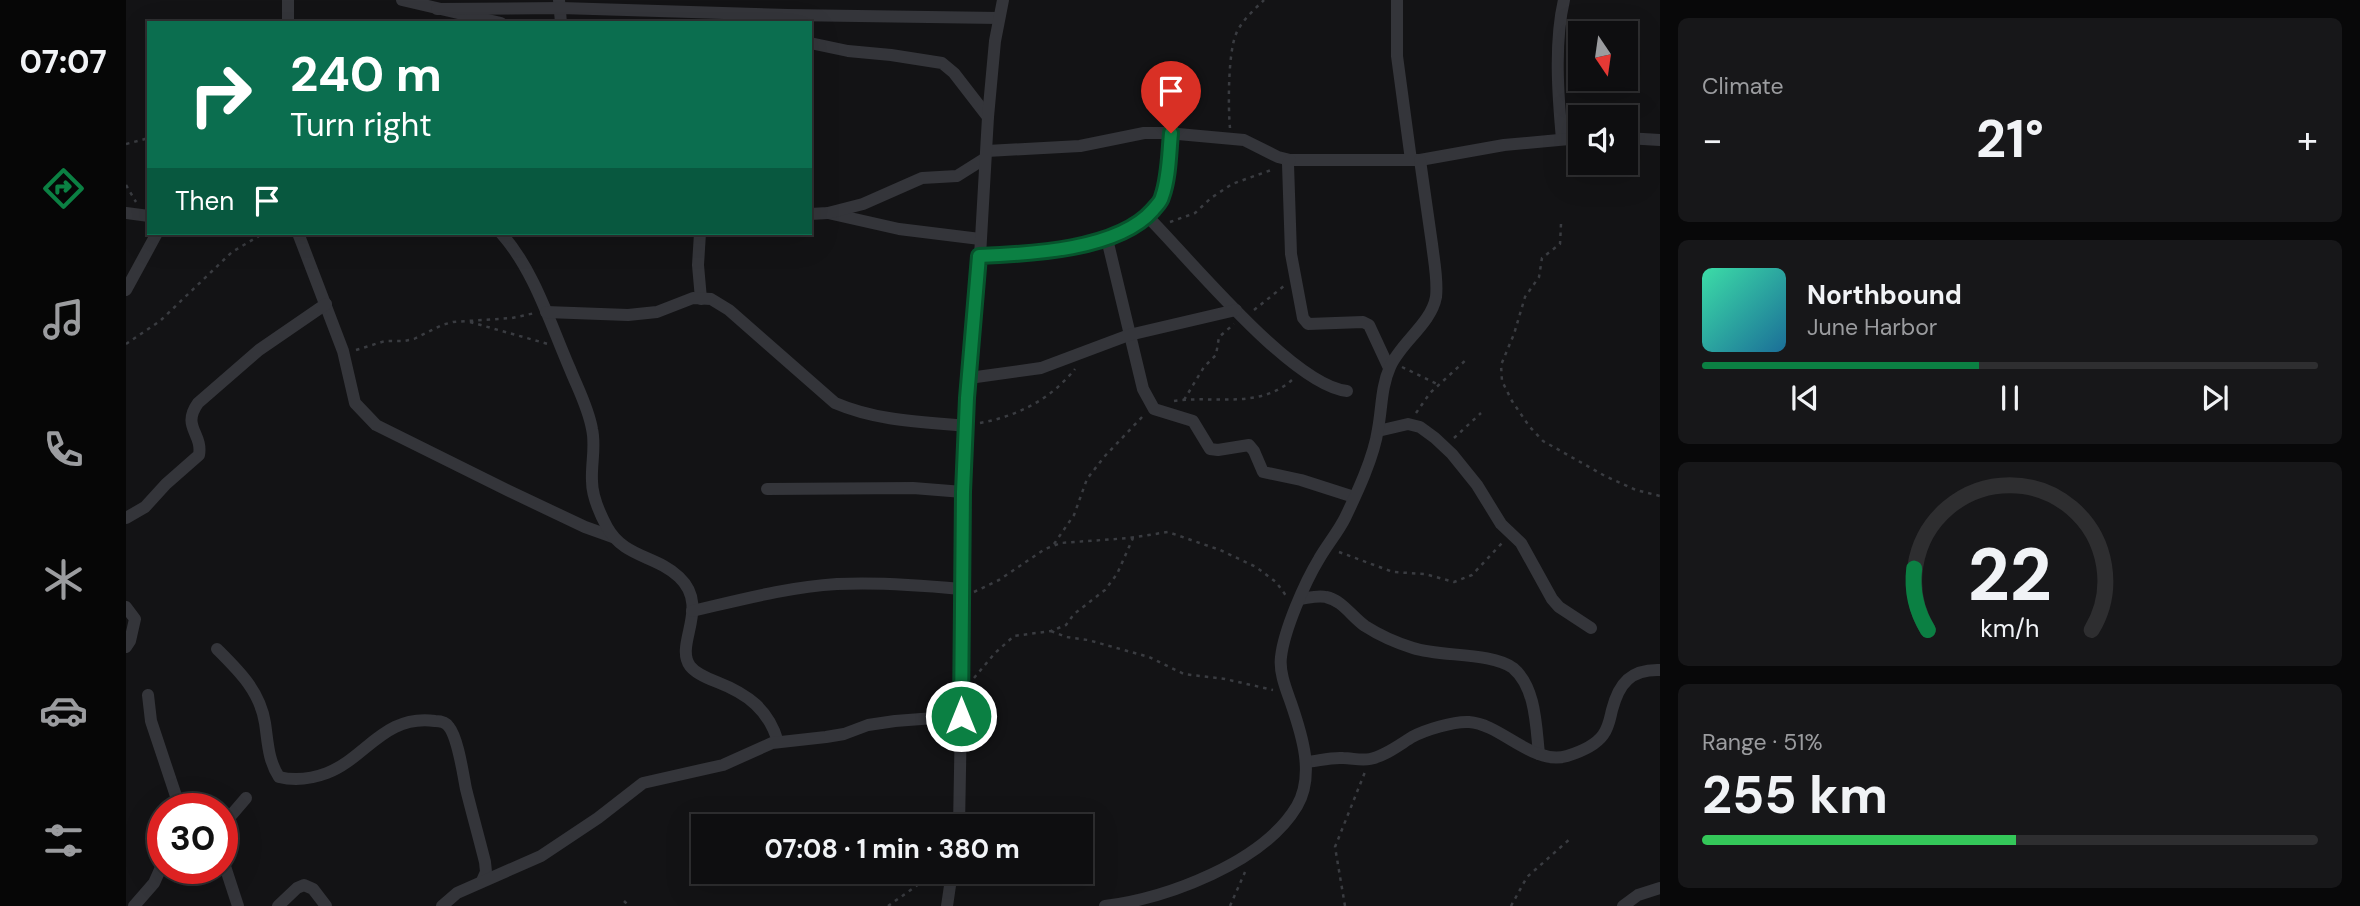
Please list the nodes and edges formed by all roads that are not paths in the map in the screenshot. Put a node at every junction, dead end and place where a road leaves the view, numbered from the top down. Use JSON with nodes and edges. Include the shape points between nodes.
{"nodes":[{"id":1,"x":288,"y":0,"type":"edge"},
{"id":2,"x":402,"y":0,"type":"edge"},
{"id":3,"x":1003,"y":0,"type":"edge"},
{"id":4,"x":1397,"y":0,"type":"edge"},
{"id":5,"x":1564,"y":0,"type":"edge"},
{"id":6,"x":560,"y":4,"type":"edge"},
{"id":7,"x":437,"y":9,"type":"junction"},
{"id":8,"x":999,"y":18,"type":"junction"},
{"id":9,"x":288,"y":21,"type":"edge"},
{"id":10,"x":491,"y":21,"type":"edge"},
{"id":11,"x":812,"y":43,"type":"edge"},
{"id":12,"x":988,"y":117,"type":"junction"},
{"id":13,"x":1171,"y":133,"type":"junction"},
{"id":14,"x":1563,"y":139,"type":"junction"},
{"id":15,"x":1568,"y":139,"type":"edge"},
{"id":16,"x":1638,"y":139,"type":"edge"},
{"id":17,"x":1660,"y":140,"type":"edge"},
{"id":18,"x":986,"y":155,"type":"junction"},
{"id":19,"x":1415,"y":160,"type":"junction"},
{"id":20,"x":1289,"y":162,"type":"junction"},
{"id":21,"x":126,"y":213,"type":"edge"},
{"id":22,"x":828,"y":213,"type":"junction"},
{"id":23,"x":812,"y":214,"type":"edge"},
{"id":24,"x":145,"y":215,"type":"edge"},
{"id":25,"x":1152,"y":221,"type":"junction"},
{"id":26,"x":156,"y":235,"type":"edge"},
{"id":27,"x":299,"y":235,"type":"edge"},
{"id":28,"x":503,"y":235,"type":"edge"},
{"id":29,"x":700,"y":235,"type":"edge"},
{"id":30,"x":981,"y":239,"type":"junction"},
{"id":31,"x":1107,"y":239,"type":"junction"},
{"id":32,"x":979,"y":256,"type":"junction"},
{"id":33,"x":126,"y":290,"type":"edge"},
{"id":34,"x":701,"y":299,"type":"junction"},
{"id":35,"x":326,"y":304,"type":"junction"},
{"id":36,"x":546,"y":312,"type":"junction"},
{"id":37,"x":1240,"y":313,"type":"junction"},
{"id":38,"x":1129,"y":335,"type":"junction"},
{"id":39,"x":1391,"y":365,"type":"junction"},
{"id":40,"x":969,"y":378,"type":"junction"},
{"id":41,"x":1347,"y":391,"type":"dead end"},
{"id":42,"x":967,"y":426,"type":"junction"},
{"id":43,"x":1378,"y":431,"type":"junction"},
{"id":44,"x":767,"y":489,"type":"dead end"},
{"id":45,"x":963,"y":492,"type":"junction"},
{"id":46,"x":1354,"y":497,"type":"junction"},
{"id":47,"x":126,"y":518,"type":"edge"},
{"id":48,"x":613,"y":537,"type":"junction"},
{"id":49,"x":961,"y":594,"type":"junction"},
{"id":50,"x":1297,"y":604,"type":"junction"},
{"id":51,"x":126,"y":607,"type":"edge"},
{"id":52,"x":692,"y":611,"type":"junction"},
{"id":53,"x":1591,"y":628,"type":"dead end"},
{"id":54,"x":126,"y":646,"type":"edge"},
{"id":55,"x":217,"y":649,"type":"dead end"},
{"id":56,"x":1660,"y":670,"type":"edge"},
{"id":57,"x":148,"y":695,"type":"dead end"},
{"id":58,"x":961,"y":716,"type":"junction"},
{"id":59,"x":778,"y":742,"type":"junction"},
{"id":60,"x":1539,"y":754,"type":"junction"},
{"id":61,"x":1306,"y":762,"type":"junction"},
{"id":62,"x":175,"y":793,"type":"edge"},
{"id":63,"x":246,"y":798,"type":"dead end"},
{"id":64,"x":238,"y":807,"type":"edge"},
{"id":65,"x":959,"y":814,"type":"edge"},
{"id":66,"x":482,"y":881,"type":"junction"},
{"id":67,"x":153,"y":884,"type":"edge"},
{"id":68,"x":231,"y":884,"type":"edge"},
{"id":69,"x":950,"y":884,"type":"edge"},
{"id":70,"x":1660,"y":888,"type":"edge"},
{"id":71,"x":134,"y":906,"type":"edge"},
{"id":72,"x":238,"y":906,"type":"edge"},
{"id":73,"x":278,"y":906,"type":"edge"},
{"id":74,"x":326,"y":906,"type":"edge"},
{"id":75,"x":442,"y":906,"type":"edge"},
{"id":76,"x":947,"y":906,"type":"edge"},
{"id":77,"x":1105,"y":906,"type":"edge"},
{"id":78,"x":1623,"y":906,"type":"edge"}],
"edges":[{"from":1,"to":9,"type":"street"},
{"from":2,"to":7,"type":"street"},
{"from":3,"to":8,"type":"street"},
{"from":4,"to":19,"type":"street","via":[[1397,56]]},
{"from":5,"to":14,"type":"street","via":[[1559,43]]},
{"from":6,"to":7,"type":"street"},
{"from":6,"to":8,"type":"street","via":[[788,15]]},
{"from":7,"to":10,"type":"street"},
{"from":8,"to":12,"type":"street"},
{"from":11,"to":12,"type":"street","via":[[942,63]]},
{"from":12,"to":18,"type":"street"},
{"from":13,"to":18,"type":"street"},
{"from":13,"to":20,"type":"street","via":[[1253,144]]},
{"from":13,"to":25,"type":"street","via":[[1162,200]]},
{"from":14,"to":15,"type":"street"},
{"from":14,"to":19,"type":"street"},
{"from":16,"to":17,"type":"street"},
{"from":18,"to":22,"type":"street","via":[[957,176],[922,178],[863,204]]},
{"from":18,"to":30,"type":"street"},
{"from":19,"to":20,"type":"street"},
{"from":19,"to":39,"type":"street","via":[[1437,288],[1430,313]]},
{"from":20,"to":39,"type":"street","via":[[1289,222],[1303,318],[1308,324],[1363,322]]},
{"from":21,"to":24,"type":"street"},
{"from":22,"to":23,"type":"street"},
{"from":22,"to":30,"type":"street","via":[[899,229]]},
{"from":25,"to":31,"type":"street"},
{"from":25,"to":37,"type":"street"},
{"from":26,"to":33,"type":"street"},
{"from":27,"to":35,"type":"street"},
{"from":28,"to":36,"type":"street"},
{"from":29,"to":34,"type":"street"},
{"from":30,"to":32,"type":"street"},
{"from":31,"to":32,"type":"street"},
{"from":31,"to":38,"type":"street"},
{"from":32,"to":40,"type":"street"},
{"from":34,"to":36,"type":"street","via":[[628,315]]},
{"from":34,"to":42,"type":"street","via":[[711,299],[729,310],[835,403],[891,419]]},
{"from":35,"to":47,"type":"street","via":[[259,350],[198,403],[191,423],[199,455],[145,507]]},
{"from":35,"to":48,"type":"street","via":[[355,403],[376,425]]},
{"from":36,"to":48,"type":"street","via":[[588,413],[593,431],[592,484]]},
{"from":37,"to":38,"type":"street"},
{"from":37,"to":41,"type":"street","via":[[1301,371],[1335,390]]},
{"from":38,"to":40,"type":"street","via":[[1041,368]]},
{"from":38,"to":46,"type":"street","via":[[1143,389],[1154,408],[1194,421],[1210,449],[1249,445],[1263,472]]},
{"from":39,"to":43,"type":"street","via":[[1381,397]]},
{"from":40,"to":42,"type":"street"},
{"from":42,"to":45,"type":"street"},
{"from":43,"to":46,"type":"street"},
{"from":43,"to":53,"type":"street","via":[[1408,424],[1420,427],[1441,444],[1527,553],[1559,607]]},
{"from":44,"to":45,"type":"street"},
{"from":45,"to":49,"type":"street"},
{"from":46,"to":50,"type":"street"},
{"from":48,"to":52,"type":"street","via":[[631,552],[678,576],[690,590]]},
{"from":49,"to":52,"type":"street","via":[[893,583],[836,584]]},
{"from":49,"to":58,"type":"street"},
{"from":50,"to":60,"type":"street","via":[[1328,597],[1364,625],[1414,649],[1480,657],[1512,668],[1529,694]]},
{"from":50,"to":61,"type":"street","via":[[1281,657],[1282,676]]},
{"from":51,"to":54,"type":"street","via":[[135,619]]},
{"from":52,"to":59,"type":"street","via":[[686,656],[691,668],[739,691],[761,708]]},
{"from":55,"to":66,"type":"street","via":[[248,681],[260,704],[270,757],[279,777],[291,780],[327,773],[401,725],[423,719],[450,727],[485,862]]},
{"from":56,"to":60,"type":"street","via":[[1641,672],[1622,684],[1609,724],[1592,746],[1552,759]]},
{"from":57,"to":62,"type":"street","via":[[151,721]]},
{"from":58,"to":59,"type":"street","via":[[882,723],[826,737]]},
{"from":58,"to":65,"type":"street"},
{"from":59,"to":66,"type":"street","via":[[723,765],[643,783],[541,856]]},
{"from":60,"to":61,"type":"street","via":[[1483,726],[1464,722],[1421,733],[1370,759]]},
{"from":61,"to":77,"type":"street","via":[[1298,803],[1287,820],[1257,847],[1197,881]]},
{"from":63,"to":64,"type":"street"},
{"from":66,"to":75,"type":"street"},
{"from":67,"to":71,"type":"street"},
{"from":68,"to":72,"type":"street"},
{"from":69,"to":76,"type":"street"},
{"from":70,"to":78,"type":"street"},
{"from":73,"to":74,"type":"street","via":[[304,885]]}]}
